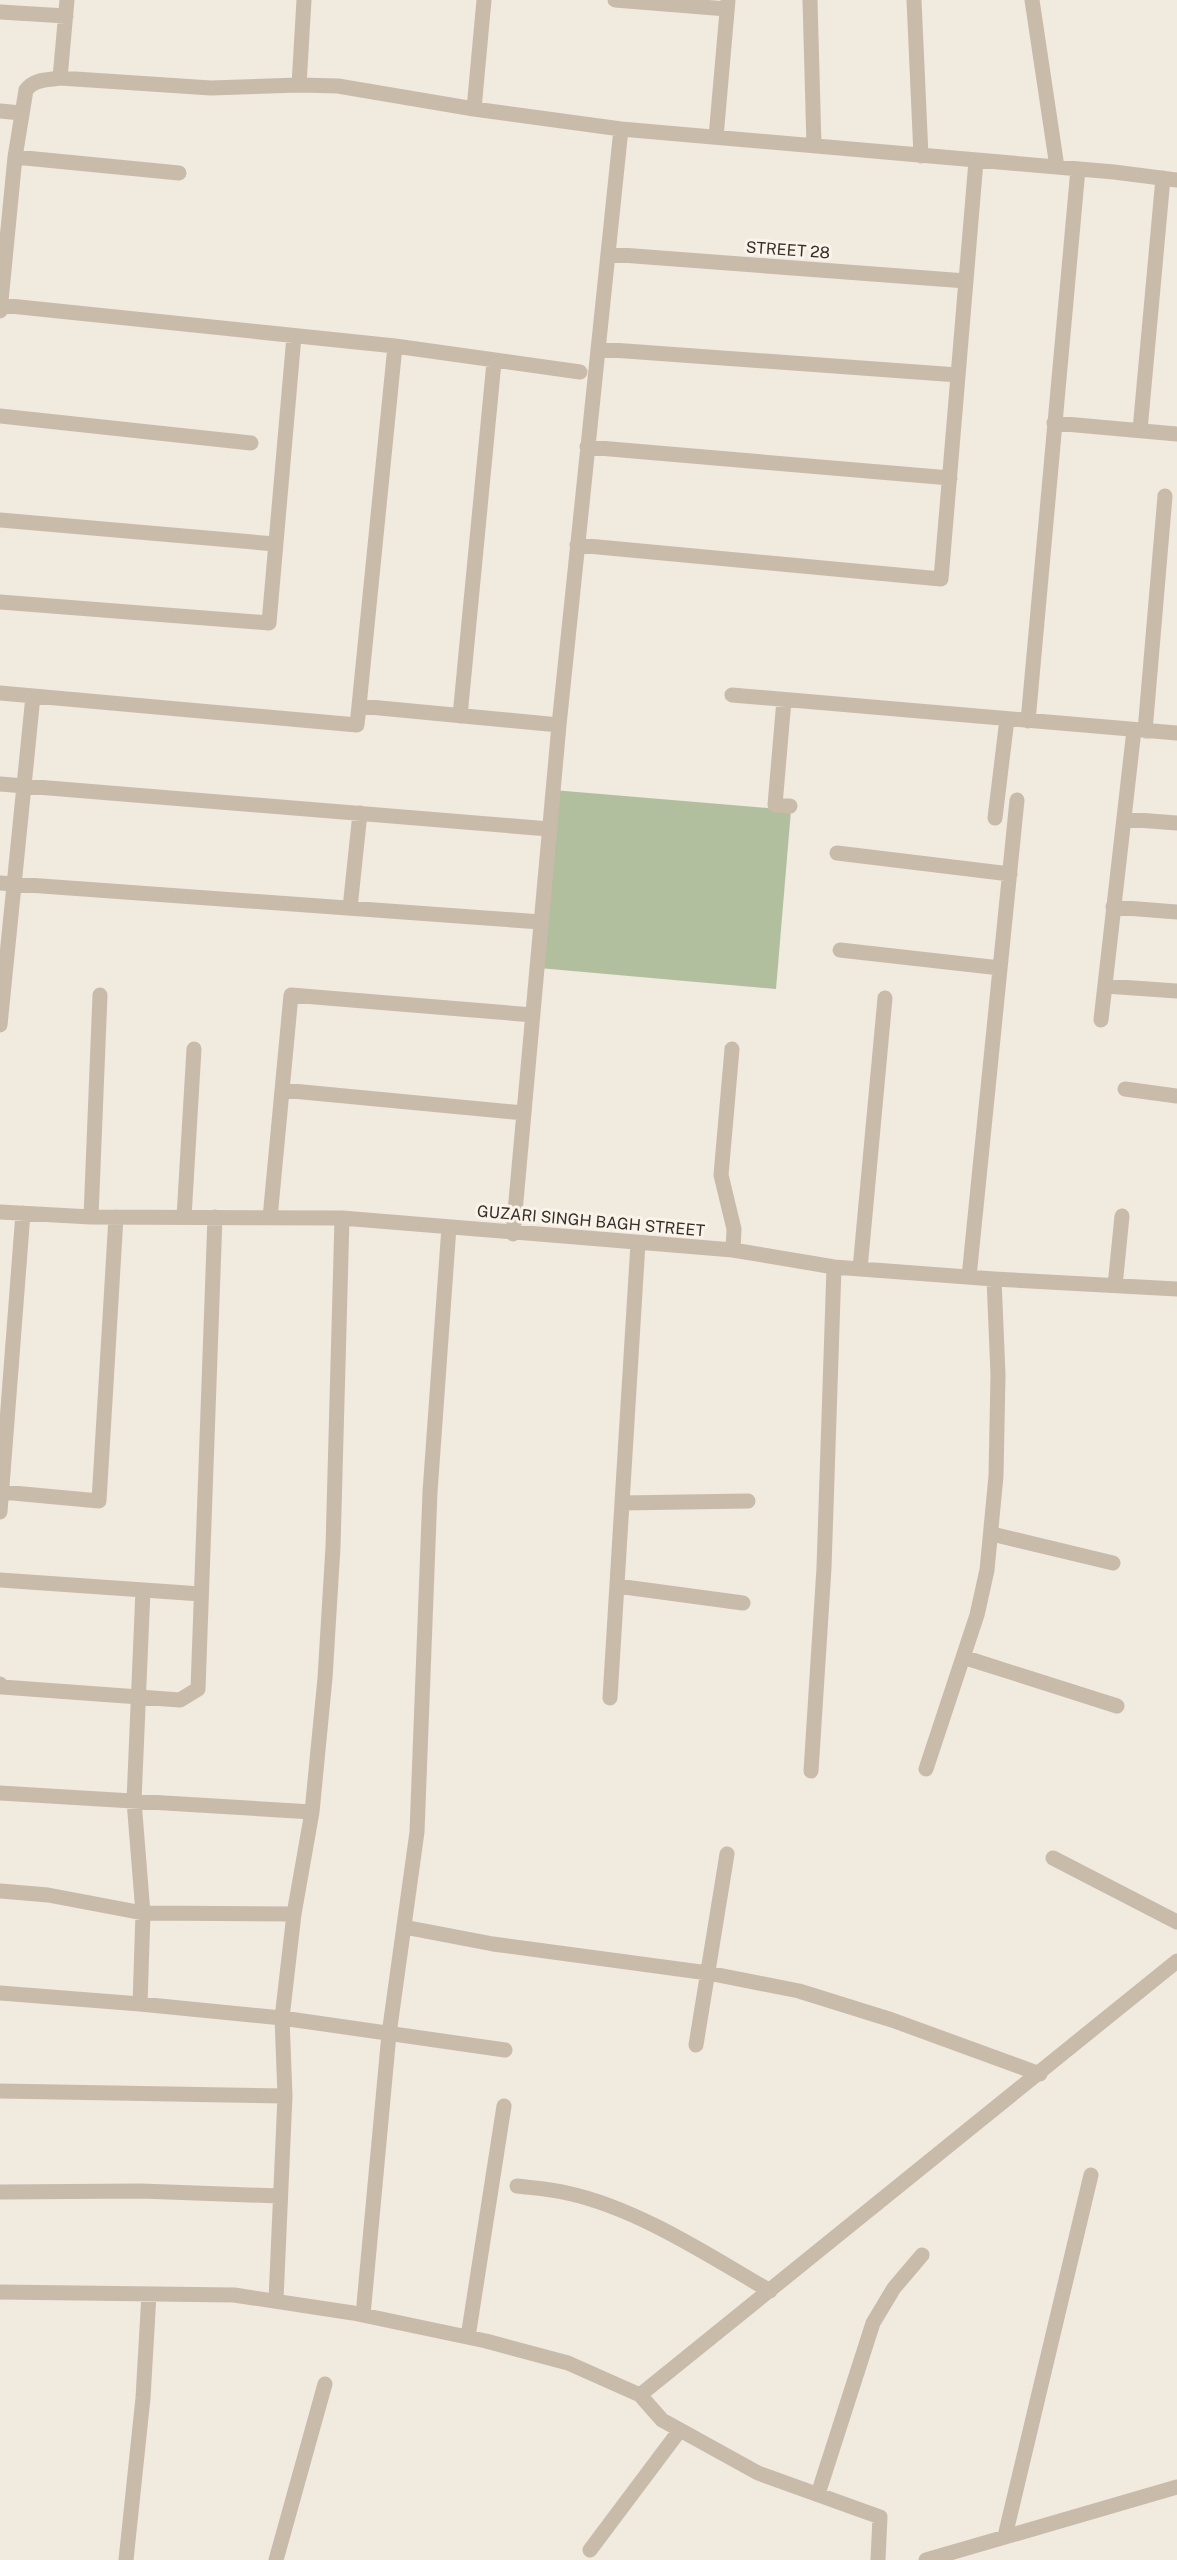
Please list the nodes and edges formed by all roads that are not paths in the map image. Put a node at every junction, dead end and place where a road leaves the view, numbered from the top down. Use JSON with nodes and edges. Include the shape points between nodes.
{"nodes":[{"id":1,"x":67,"y":0,"type":"edge"},
{"id":2,"x":304,"y":0,"type":"edge"},
{"id":3,"x":484,"y":0,"type":"edge"},
{"id":4,"x":615,"y":0,"type":"edge"},
{"id":5,"x":810,"y":0,"type":"edge"},
{"id":6,"x":914,"y":0,"type":"edge"},
{"id":7,"x":1032,"y":0,"type":"edge"},
{"id":8,"x":728,"y":5,"type":"edge"},
{"id":9,"x":0,"y":12,"type":"edge"},
{"id":10,"x":66,"y":16,"type":"junction"},
{"id":11,"x":60,"y":78,"type":"junction"},
{"id":12,"x":299,"y":85,"type":"junction"},
{"id":13,"x":474,"y":109,"type":"junction"},
{"id":14,"x":0,"y":111,"type":"edge"},
{"id":15,"x":21,"y":113,"type":"junction"},
{"id":16,"x":621,"y":129,"type":"junction"},
{"id":17,"x":716,"y":137,"type":"junction"},
{"id":18,"x":814,"y":146,"type":"junction"},
{"id":19,"x":921,"y":156,"type":"junction"},
{"id":20,"x":15,"y":158,"type":"junction"},
{"id":21,"x":976,"y":161,"type":"junction"},
{"id":22,"x":1057,"y":167,"type":"junction"},
{"id":23,"x":1078,"y":169,"type":"junction"},
{"id":24,"x":179,"y":173,"type":"dead end"},
{"id":25,"x":1170,"y":179,"type":"edge"},
{"id":26,"x":608,"y":254,"type":"junction"},
{"id":27,"x":966,"y":281,"type":"junction"},
{"id":28,"x":0,"y":305,"type":"edge"},
{"id":29,"x":0,"y":311,"type":"edge"},
{"id":30,"x":294,"y":336,"type":"junction"},
{"id":31,"x":396,"y":346,"type":"junction"},
{"id":32,"x":598,"y":349,"type":"junction"},
{"id":33,"x":494,"y":362,"type":"junction"},
{"id":34,"x":580,"y":372,"type":"dead end"},
{"id":35,"x":958,"y":375,"type":"junction"},
{"id":36,"x":0,"y":416,"type":"edge"},
{"id":37,"x":1054,"y":423,"type":"junction"},
{"id":38,"x":1140,"y":430,"type":"junction"},
{"id":39,"x":1177,"y":434,"type":"edge"},
{"id":40,"x":251,"y":443,"type":"dead end"},
{"id":41,"x":587,"y":447,"type":"junction"},
{"id":42,"x":950,"y":478,"type":"junction"},
{"id":43,"x":1165,"y":496,"type":"dead end"},
{"id":44,"x":0,"y":520,"type":"edge"},
{"id":45,"x":275,"y":544,"type":"junction"},
{"id":46,"x":577,"y":545,"type":"junction"},
{"id":47,"x":0,"y":602,"type":"edge"},
{"id":48,"x":0,"y":693,"type":"edge"},
{"id":49,"x":33,"y":696,"type":"junction"},
{"id":50,"x":732,"y":696,"type":"dead end"},
{"id":51,"x":784,"y":700,"type":"junction"},
{"id":52,"x":359,"y":706,"type":"junction"},
{"id":53,"x":460,"y":716,"type":"junction"},
{"id":54,"x":1007,"y":719,"type":"junction"},
{"id":55,"x":1028,"y":721,"type":"junction"},
{"id":56,"x":559,"y":725,"type":"junction"},
{"id":57,"x":1139,"y":730,"type":"junction"},
{"id":58,"x":1177,"y":734,"type":"edge"},
{"id":59,"x":0,"y":784,"type":"edge"},
{"id":60,"x":23,"y":786,"type":"junction"},
{"id":61,"x":1017,"y":800,"type":"dead end"},
{"id":62,"x":790,"y":806,"type":"dead end"},
{"id":63,"x":360,"y":813,"type":"junction"},
{"id":64,"x":995,"y":818,"type":"dead end"},
{"id":65,"x":1124,"y":819,"type":"junction"},
{"id":66,"x":1177,"y":823,"type":"edge"},
{"id":67,"x":549,"y":829,"type":"junction"},
{"id":68,"x":837,"y":853,"type":"dead end"},
{"id":69,"x":1010,"y":874,"type":"junction"},
{"id":70,"x":6,"y":883,"type":"edge"},
{"id":71,"x":1113,"y":907,"type":"junction"},
{"id":72,"x":350,"y":908,"type":"junction"},
{"id":73,"x":1177,"y":912,"type":"edge"},
{"id":74,"x":541,"y":922,"type":"junction"},
{"id":75,"x":840,"y":950,"type":"dead end"},
{"id":76,"x":1000,"y":968,"type":"junction"},
{"id":77,"x":1105,"y":986,"type":"junction"},
{"id":78,"x":1177,"y":992,"type":"edge"},
{"id":79,"x":100,"y":994,"type":"dead end"},
{"id":80,"x":885,"y":998,"type":"dead end"},
{"id":81,"x":533,"y":1014,"type":"junction"},
{"id":82,"x":1101,"y":1020,"type":"dead end"},
{"id":83,"x":0,"y":1025,"type":"edge"},
{"id":84,"x":194,"y":1049,"type":"dead end"},
{"id":85,"x":732,"y":1049,"type":"dead end"},
{"id":86,"x":1125,"y":1089,"type":"dead end"},
{"id":87,"x":282,"y":1090,"type":"junction"},
{"id":88,"x":1177,"y":1096,"type":"edge"},
{"id":89,"x":524,"y":1113,"type":"junction"},
{"id":90,"x":0,"y":1212,"type":"edge"},
{"id":91,"x":23,"y":1213,"type":"junction"},
{"id":92,"x":1122,"y":1216,"type":"dead end"},
{"id":93,"x":91,"y":1217,"type":"junction"},
{"id":94,"x":116,"y":1217,"type":"junction"},
{"id":95,"x":184,"y":1218,"type":"junction"},
{"id":96,"x":215,"y":1218,"type":"junction"},
{"id":97,"x":270,"y":1218,"type":"junction"},
{"id":98,"x":342,"y":1218,"type":"junction"},
{"id":99,"x":449,"y":1227,"type":"junction"},
{"id":100,"x":513,"y":1234,"type":"junction"},
{"id":101,"x":638,"y":1243,"type":"junction"},
{"id":102,"x":733,"y":1250,"type":"junction"},
{"id":103,"x":834,"y":1267,"type":"junction"},
{"id":104,"x":860,"y":1269,"type":"junction"},
{"id":105,"x":969,"y":1277,"type":"junction"},
{"id":106,"x":994,"y":1279,"type":"junction"},
{"id":107,"x":1115,"y":1286,"type":"junction"},
{"id":108,"x":1177,"y":1289,"type":"edge"},
{"id":109,"x":2,"y":1492,"type":"junction"},
{"id":110,"x":748,"y":1500,"type":"dead end"},
{"id":111,"x":622,"y":1503,"type":"junction"},
{"id":112,"x":0,"y":1512,"type":"edge"},
{"id":113,"x":992,"y":1534,"type":"junction"},
{"id":114,"x":1113,"y":1563,"type":"dead end"},
{"id":115,"x":0,"y":1580,"type":"edge"},
{"id":116,"x":617,"y":1586,"type":"junction"},
{"id":117,"x":143,"y":1590,"type":"junction"},
{"id":118,"x":201,"y":1594,"type":"junction"},
{"id":119,"x":743,"y":1602,"type":"dead end"},
{"id":120,"x":963,"y":1657,"type":"junction"},
{"id":121,"x":0,"y":1684,"type":"edge"},
{"id":122,"x":138,"y":1697,"type":"junction"},
{"id":123,"x":610,"y":1698,"type":"dead end"},
{"id":124,"x":1117,"y":1706,"type":"dead end"},
{"id":125,"x":926,"y":1769,"type":"dead end"},
{"id":126,"x":811,"y":1772,"type":"dead end"},
{"id":127,"x":0,"y":1793,"type":"edge"},
{"id":128,"x":134,"y":1801,"type":"junction"},
{"id":129,"x":312,"y":1812,"type":"junction"},
{"id":130,"x":727,"y":1854,"type":"dead end"},
{"id":131,"x":1053,"y":1858,"type":"dead end"},
{"id":132,"x":0,"y":1891,"type":"edge"},
{"id":133,"x":143,"y":1913,"type":"junction"},
{"id":134,"x":294,"y":1914,"type":"junction"},
{"id":135,"x":1177,"y":1922,"type":"edge"},
{"id":136,"x":404,"y":1927,"type":"junction"},
{"id":137,"x":1177,"y":1961,"type":"edge"},
{"id":138,"x":708,"y":1973,"type":"junction"},
{"id":139,"x":0,"y":1994,"type":"edge"},
{"id":140,"x":140,"y":2004,"type":"junction"},
{"id":141,"x":282,"y":2018,"type":"junction"},
{"id":142,"x":389,"y":2034,"type":"junction"},
{"id":143,"x":696,"y":2045,"type":"dead end"},
{"id":144,"x":505,"y":2050,"type":"dead end"},
{"id":145,"x":1040,"y":2074,"type":"junction"},
{"id":146,"x":0,"y":2091,"type":"edge"},
{"id":147,"x":285,"y":2096,"type":"junction"},
{"id":148,"x":504,"y":2106,"type":"dead end"},
{"id":149,"x":1091,"y":2175,"type":"dead end"},
{"id":150,"x":517,"y":2186,"type":"dead end"},
{"id":151,"x":0,"y":2192,"type":"edge"},
{"id":152,"x":279,"y":2196,"type":"junction"},
{"id":153,"x":922,"y":2255,"type":"dead end"},
{"id":154,"x":770,"y":2291,"type":"junction"},
{"id":155,"x":0,"y":2292,"type":"edge"},
{"id":156,"x":149,"y":2294,"type":"junction"},
{"id":157,"x":276,"y":2300,"type":"junction"},
{"id":158,"x":363,"y":2315,"type":"junction"},
{"id":159,"x":468,"y":2337,"type":"junction"},
{"id":160,"x":325,"y":2384,"type":"dead end"},
{"id":161,"x":640,"y":2395,"type":"junction"},
{"id":162,"x":680,"y":2430,"type":"junction"},
{"id":163,"x":1177,"y":2487,"type":"edge"},
{"id":164,"x":818,"y":2494,"type":"junction"},
{"id":165,"x":1005,"y":2536,"type":"junction"},
{"id":166,"x":590,"y":2550,"type":"dead end"},
{"id":167,"x":126,"y":2560,"type":"edge"},
{"id":168,"x":276,"y":2560,"type":"edge"},
{"id":169,"x":878,"y":2560,"type":"edge"},
{"id":170,"x":926,"y":2560,"type":"edge"}],
"edges":[{"from":1,"to":10,"type":"street"},
{"from":2,"to":12,"type":"street"},
{"from":3,"to":13,"type":"street"},
{"from":4,"to":8,"type":"street"},
{"from":5,"to":18,"type":"street"},
{"from":6,"to":19,"type":"street"},
{"from":7,"to":22,"type":"street"},
{"from":8,"to":17,"type":"street"},
{"from":9,"to":10,"type":"street"},
{"from":10,"to":11,"type":"street"},
{"from":11,"to":12,"type":"street","via":[[211,88]]},
{"from":11,"to":15,"type":"street","via":[[30,84]]},
{"from":12,"to":13,"type":"street","via":[[338,86]]},
{"from":13,"to":16,"type":"street"},
{"from":14,"to":15,"type":"street"},
{"from":15,"to":20,"type":"street"},
{"from":16,"to":17,"type":"street"},
{"from":16,"to":26,"type":"street"},
{"from":17,"to":18,"type":"street"},
{"from":18,"to":19,"type":"street"},
{"from":19,"to":21,"type":"street"},
{"from":20,"to":24,"type":"street"},
{"from":20,"to":28,"type":"street"},
{"from":21,"to":22,"type":"street"},
{"from":21,"to":27,"type":"street"},
{"from":22,"to":23,"type":"street"},
{"from":23,"to":25,"type":"street"},
{"from":23,"to":37,"type":"street"},
{"from":25,"to":38,"type":"street"},
{"from":26,"to":27,"type":"street","name":"STREET 28"},
{"from":26,"to":32,"type":"street"},
{"from":27,"to":35,"type":"street"},
{"from":28,"to":29,"type":"street"},
{"from":28,"to":30,"type":"street"},
{"from":30,"to":31,"type":"street"},
{"from":30,"to":45,"type":"street"},
{"from":31,"to":33,"type":"street"},
{"from":31,"to":52,"type":"street"},
{"from":32,"to":35,"type":"street"},
{"from":32,"to":41,"type":"street"},
{"from":33,"to":34,"type":"street"},
{"from":33,"to":53,"type":"street"},
{"from":35,"to":42,"type":"street"},
{"from":36,"to":40,"type":"street"},
{"from":37,"to":38,"type":"street"},
{"from":37,"to":55,"type":"street"},
{"from":38,"to":39,"type":"street"},
{"from":41,"to":42,"type":"street"},
{"from":41,"to":46,"type":"street"},
{"from":42,"to":46,"type":"street","via":[[942,579]]},
{"from":43,"to":57,"type":"street"},
{"from":44,"to":45,"type":"street"},
{"from":45,"to":47,"type":"street","via":[[271,621],[266,625]]},
{"from":46,"to":56,"type":"street"},
{"from":48,"to":49,"type":"street"},
{"from":49,"to":52,"type":"street","via":[[357,725]]},
{"from":49,"to":60,"type":"street"},
{"from":50,"to":51,"type":"street"},
{"from":51,"to":54,"type":"street"},
{"from":51,"to":62,"type":"street","via":[[775,805]]},
{"from":52,"to":53,"type":"street"},
{"from":53,"to":56,"type":"street"},
{"from":54,"to":55,"type":"street"},
{"from":54,"to":64,"type":"street"},
{"from":55,"to":57,"type":"street"},
{"from":56,"to":67,"type":"street"},
{"from":57,"to":58,"type":"street"},
{"from":57,"to":65,"type":"street"},
{"from":59,"to":60,"type":"street"},
{"from":60,"to":63,"type":"street"},
{"from":60,"to":70,"type":"street"},
{"from":61,"to":69,"type":"street"},
{"from":63,"to":67,"type":"street"},
{"from":63,"to":72,"type":"street"},
{"from":65,"to":66,"type":"street"},
{"from":65,"to":71,"type":"street"},
{"from":67,"to":74,"type":"street"},
{"from":68,"to":69,"type":"street"},
{"from":69,"to":76,"type":"street"},
{"from":70,"to":72,"type":"street"},
{"from":70,"to":83,"type":"street"},
{"from":71,"to":73,"type":"street"},
{"from":71,"to":77,"type":"street"},
{"from":72,"to":74,"type":"street"},
{"from":74,"to":81,"type":"street"},
{"from":75,"to":76,"type":"street"},
{"from":76,"to":105,"type":"street"},
{"from":77,"to":78,"type":"street"},
{"from":77,"to":82,"type":"street"},
{"from":79,"to":93,"type":"street"},
{"from":80,"to":104,"type":"street"},
{"from":81,"to":87,"type":"street","via":[[291,995]]},
{"from":81,"to":89,"type":"street"},
{"from":84,"to":95,"type":"street"},
{"from":85,"to":102,"type":"street","via":[[721,1175],[734,1229]]},
{"from":86,"to":88,"type":"street"},
{"from":87,"to":89,"type":"street"},
{"from":87,"to":97,"type":"street"},
{"from":89,"to":100,"type":"street"},
{"from":90,"to":91,"type":"street","name":"GUZARI SINGH BAGH STREET"},
{"from":91,"to":93,"type":"street","name":"GUZARI SINGH BAGH STREET"},
{"from":91,"to":109,"type":"street"},
{"from":92,"to":107,"type":"street"},
{"from":93,"to":94,"type":"street","name":"GUZARI SINGH BAGH STREET"},
{"from":94,"to":95,"type":"street","name":"GUZARI SINGH BAGH STREET"},
{"from":94,"to":109,"type":"street","via":[[99,1501]]},
{"from":95,"to":96,"type":"street","name":"GUZARI SINGH BAGH STREET"},
{"from":96,"to":97,"type":"street","name":"GUZARI SINGH BAGH STREET"},
{"from":96,"to":118,"type":"street"},
{"from":97,"to":98,"type":"street","name":"GUZARI SINGH BAGH STREET"},
{"from":98,"to":99,"type":"street","name":"GUZARI SINGH BAGH STREET"},
{"from":98,"to":129,"type":"street","via":[[333,1547]]},
{"from":99,"to":100,"type":"street","name":"GUZARI SINGH BAGH STREET"},
{"from":99,"to":136,"type":"street","via":[[430,1492],[417,1832]]},
{"from":100,"to":101,"type":"street","name":"GUZARI SINGH BAGH STREET"},
{"from":101,"to":102,"type":"street","name":"GUZARI SINGH BAGH STREET"},
{"from":101,"to":111,"type":"street"},
{"from":102,"to":103,"type":"street","name":"GUZARI SINGH BAGH STREET"},
{"from":103,"to":104,"type":"street","name":"GUZARI SINGH BAGH STREET"},
{"from":103,"to":126,"type":"street","via":[[824,1568]]},
{"from":104,"to":105,"type":"street","name":"GUZARI SINGH BAGH STREET"},
{"from":105,"to":106,"type":"street","name":"GUZARI SINGH BAGH STREET"},
{"from":106,"to":107,"type":"street","name":"GUZARI SINGH BAGH STREET"},
{"from":106,"to":113,"type":"street","via":[[998,1375]]},
{"from":107,"to":108,"type":"street","name":"GUZARI SINGH BAGH STREET"},
{"from":109,"to":112,"type":"street"},
{"from":110,"to":111,"type":"street"},
{"from":111,"to":116,"type":"street"},
{"from":113,"to":114,"type":"street"},
{"from":113,"to":120,"type":"street","via":[[987,1570]]},
{"from":115,"to":117,"type":"street"},
{"from":116,"to":119,"type":"street"},
{"from":116,"to":123,"type":"street"},
{"from":117,"to":118,"type":"street"},
{"from":117,"to":122,"type":"street"},
{"from":118,"to":122,"type":"street","via":[[198,1689],[180,1700]]},
{"from":120,"to":124,"type":"street"},
{"from":120,"to":125,"type":"street"},
{"from":121,"to":122,"type":"street"},
{"from":122,"to":128,"type":"street"},
{"from":127,"to":128,"type":"street"},
{"from":128,"to":129,"type":"street"},
{"from":128,"to":133,"type":"street"},
{"from":129,"to":134,"type":"street"},
{"from":130,"to":138,"type":"street"},
{"from":131,"to":135,"type":"street"},
{"from":132,"to":133,"type":"street","via":[[48,1895]]},
{"from":133,"to":134,"type":"street"},
{"from":133,"to":140,"type":"street"},
{"from":134,"to":141,"type":"street"},
{"from":136,"to":138,"type":"street","via":[[493,1944]]},
{"from":136,"to":142,"type":"street"},
{"from":137,"to":145,"type":"street"},
{"from":138,"to":143,"type":"street"},
{"from":138,"to":145,"type":"street","via":[[799,1991]]},
{"from":139,"to":140,"type":"street"},
{"from":140,"to":141,"type":"street"},
{"from":141,"to":142,"type":"street"},
{"from":141,"to":147,"type":"street"},
{"from":142,"to":144,"type":"street"},
{"from":142,"to":158,"type":"street"},
{"from":145,"to":154,"type":"street"},
{"from":146,"to":147,"type":"street"},
{"from":147,"to":152,"type":"street"},
{"from":148,"to":159,"type":"street"},
{"from":149,"to":165,"type":"street"},
{"from":150,"to":154,"type":"street","via":[[567,2193],[610,2206],[685,2242]]},
{"from":151,"to":152,"type":"street","via":[[141,2191]]},
{"from":152,"to":157,"type":"street"},
{"from":153,"to":164,"type":"street","via":[[894,2288],[873,2323]]},
{"from":154,"to":161,"type":"street"},
{"from":155,"to":156,"type":"street"},
{"from":156,"to":157,"type":"street","via":[[234,2295]]},
{"from":156,"to":167,"type":"street"},
{"from":157,"to":158,"type":"street"},
{"from":158,"to":159,"type":"street"},
{"from":159,"to":161,"type":"street","via":[[568,2363]]},
{"from":160,"to":168,"type":"street"},
{"from":161,"to":162,"type":"street","via":[[662,2420]]},
{"from":162,"to":164,"type":"street","via":[[758,2473]]},
{"from":162,"to":166,"type":"street"},
{"from":163,"to":165,"type":"street"},
{"from":164,"to":169,"type":"street","via":[[880,2517]]},
{"from":165,"to":170,"type":"street"}]}
